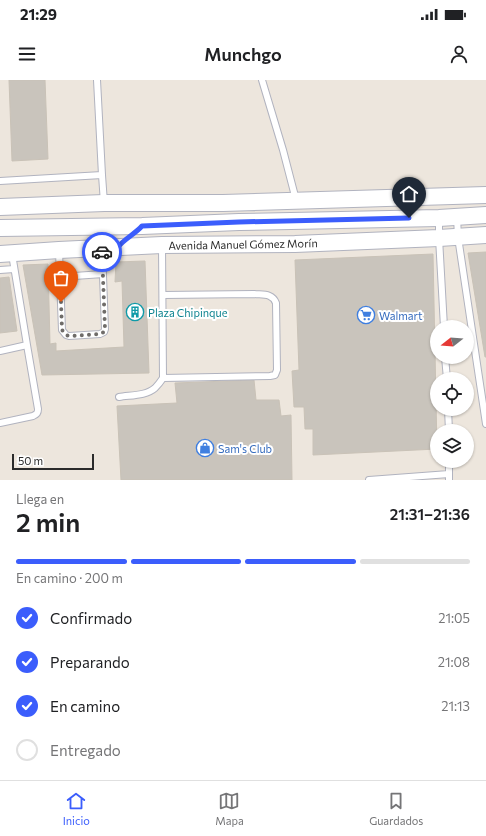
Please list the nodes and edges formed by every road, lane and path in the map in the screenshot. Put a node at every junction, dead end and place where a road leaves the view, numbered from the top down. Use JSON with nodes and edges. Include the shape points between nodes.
{"nodes":[{"id":1,"x":97,"y":80,"type":"edge"},
{"id":2,"x":262,"y":80,"type":"edge"},
{"id":3,"x":102,"y":175,"type":"junction"},
{"id":4,"x":0,"y":181,"type":"edge"},
{"id":5,"x":486,"y":195,"type":"edge"},
{"id":6,"x":296,"y":200,"type":"junction"},
{"id":7,"x":104,"y":202,"type":"junction"},
{"id":8,"x":0,"y":207,"type":"edge"},
{"id":9,"x":486,"y":215,"type":"edge"},
{"id":10,"x":457,"y":217,"type":"junction"},
{"id":11,"x":439,"y":218,"type":"junction"},
{"id":12,"x":230,"y":222,"type":"junction"},
{"id":13,"x":142,"y":226,"type":"junction"},
{"id":14,"x":0,"y":228,"type":"edge"},
{"id":15,"x":486,"y":235,"type":"edge"},
{"id":16,"x":458,"y":237,"type":"junction"},
{"id":17,"x":439,"y":238,"type":"junction"},
{"id":18,"x":295,"y":244,"type":"junction"},
{"id":19,"x":162,"y":245,"type":"junction"},
{"id":20,"x":110,"y":248,"type":"junction"},
{"id":21,"x":59,"y":250,"type":"junction"},
{"id":22,"x":42,"y":251,"type":"junction"},
{"id":23,"x":6,"y":254,"type":"edge"},
{"id":24,"x":14,"y":269,"type":"junction"},
{"id":25,"x":0,"y":270,"type":"edge"},
{"id":26,"x":103,"y":274,"type":"junction"},
{"id":27,"x":60,"y":277,"type":"junction"},
{"id":28,"x":163,"y":294,"type":"junction"},
{"id":29,"x":444,"y":320,"type":"edge"},
{"id":30,"x":26,"y":344,"type":"junction"},
{"id":31,"x":0,"y":351,"type":"edge"},
{"id":32,"x":163,"y":378,"type":"junction"},
{"id":33,"x":119,"y":397,"type":"dead end"},
{"id":34,"x":0,"y":423,"type":"edge"},
{"id":35,"x":486,"y":424,"type":"edge"},
{"id":36,"x":449,"y":477,"type":"edge"},
{"id":37,"x":369,"y":480,"type":"edge"}],
"edges":[{"from":1,"to":3,"type":"lane"},
{"from":2,"to":6,"type":"lane"},
{"from":3,"to":4,"type":"lane"},
{"from":3,"to":7,"type":"lane"},
{"from":5,"to":6,"type":"main road"},
{"from":6,"to":7,"type":"main road","via":[[223,203]]},
{"from":7,"to":8,"type":"main road"},
{"from":9,"to":10,"type":"main road","name":"Avenida Manuel Gómez Morín"},
{"from":10,"to":11,"type":"main road","name":"Avenida Manuel Gómez Morín"},
{"from":10,"to":16,"type":"lane"},
{"from":11,"to":12,"type":"main road","name":"Avenida Manuel Gómez Morín"},
{"from":11,"to":17,"type":"lane"},
{"from":12,"to":13,"type":"main road","name":"Avenida Manuel Gómez Morín"},
{"from":12,"to":18,"type":"main road","via":[[238,228],[281,237]]},
{"from":13,"to":14,"type":"main road","name":"Avenida Manuel Gómez Morín"},
{"from":13,"to":20,"type":"main road","via":[[121,243]]},
{"from":14,"to":22,"type":"main road"},
{"from":15,"to":16,"type":"main road","name":"Avenida Manuel Gómez Morín"},
{"from":16,"to":17,"type":"main road","name":"Avenida Manuel Gómez Morín"},
{"from":16,"to":35,"type":"lane"},
{"from":17,"to":18,"type":"main road","name":"Avenida Manuel Gómez Morín"},
{"from":17,"to":29,"type":"lane"},
{"from":18,"to":19,"type":"main road","name":"Avenida Manuel Gómez Morín"},
{"from":19,"to":20,"type":"main road","name":"Avenida Manuel Gómez Morín"},
{"from":19,"to":28,"type":"lane"},
{"from":20,"to":21,"type":"main road","name":"Avenida Manuel Gómez Morín"},
{"from":20,"to":26,"type":"lane"},
{"from":21,"to":22,"type":"main road","name":"Avenida Manuel Gómez Morín"},
{"from":21,"to":27,"type":"lane"},
{"from":22,"to":23,"type":"main road","name":"Avenida Manuel Gómez Morín"},
{"from":23,"to":24,"type":"lane"},
{"from":24,"to":25,"type":"lane"},
{"from":24,"to":30,"type":"lane"},
{"from":26,"to":27,"type":"lane"},
{"from":26,"to":27,"type":"lane","via":[[105,329],[100,334],[69,336],[64,333]]},
{"from":28,"to":32,"type":"lane"},
{"from":28,"to":32,"type":"lane","via":[[254,294],[273,298],[276,303],[277,370],[270,376]]},
{"from":30,"to":31,"type":"lane"},
{"from":30,"to":34,"type":"lane","via":[[38,412],[33,416]]},
{"from":32,"to":33,"type":"lane","via":[[149,392]]},
{"from":36,"to":37,"type":"lane"}]}
